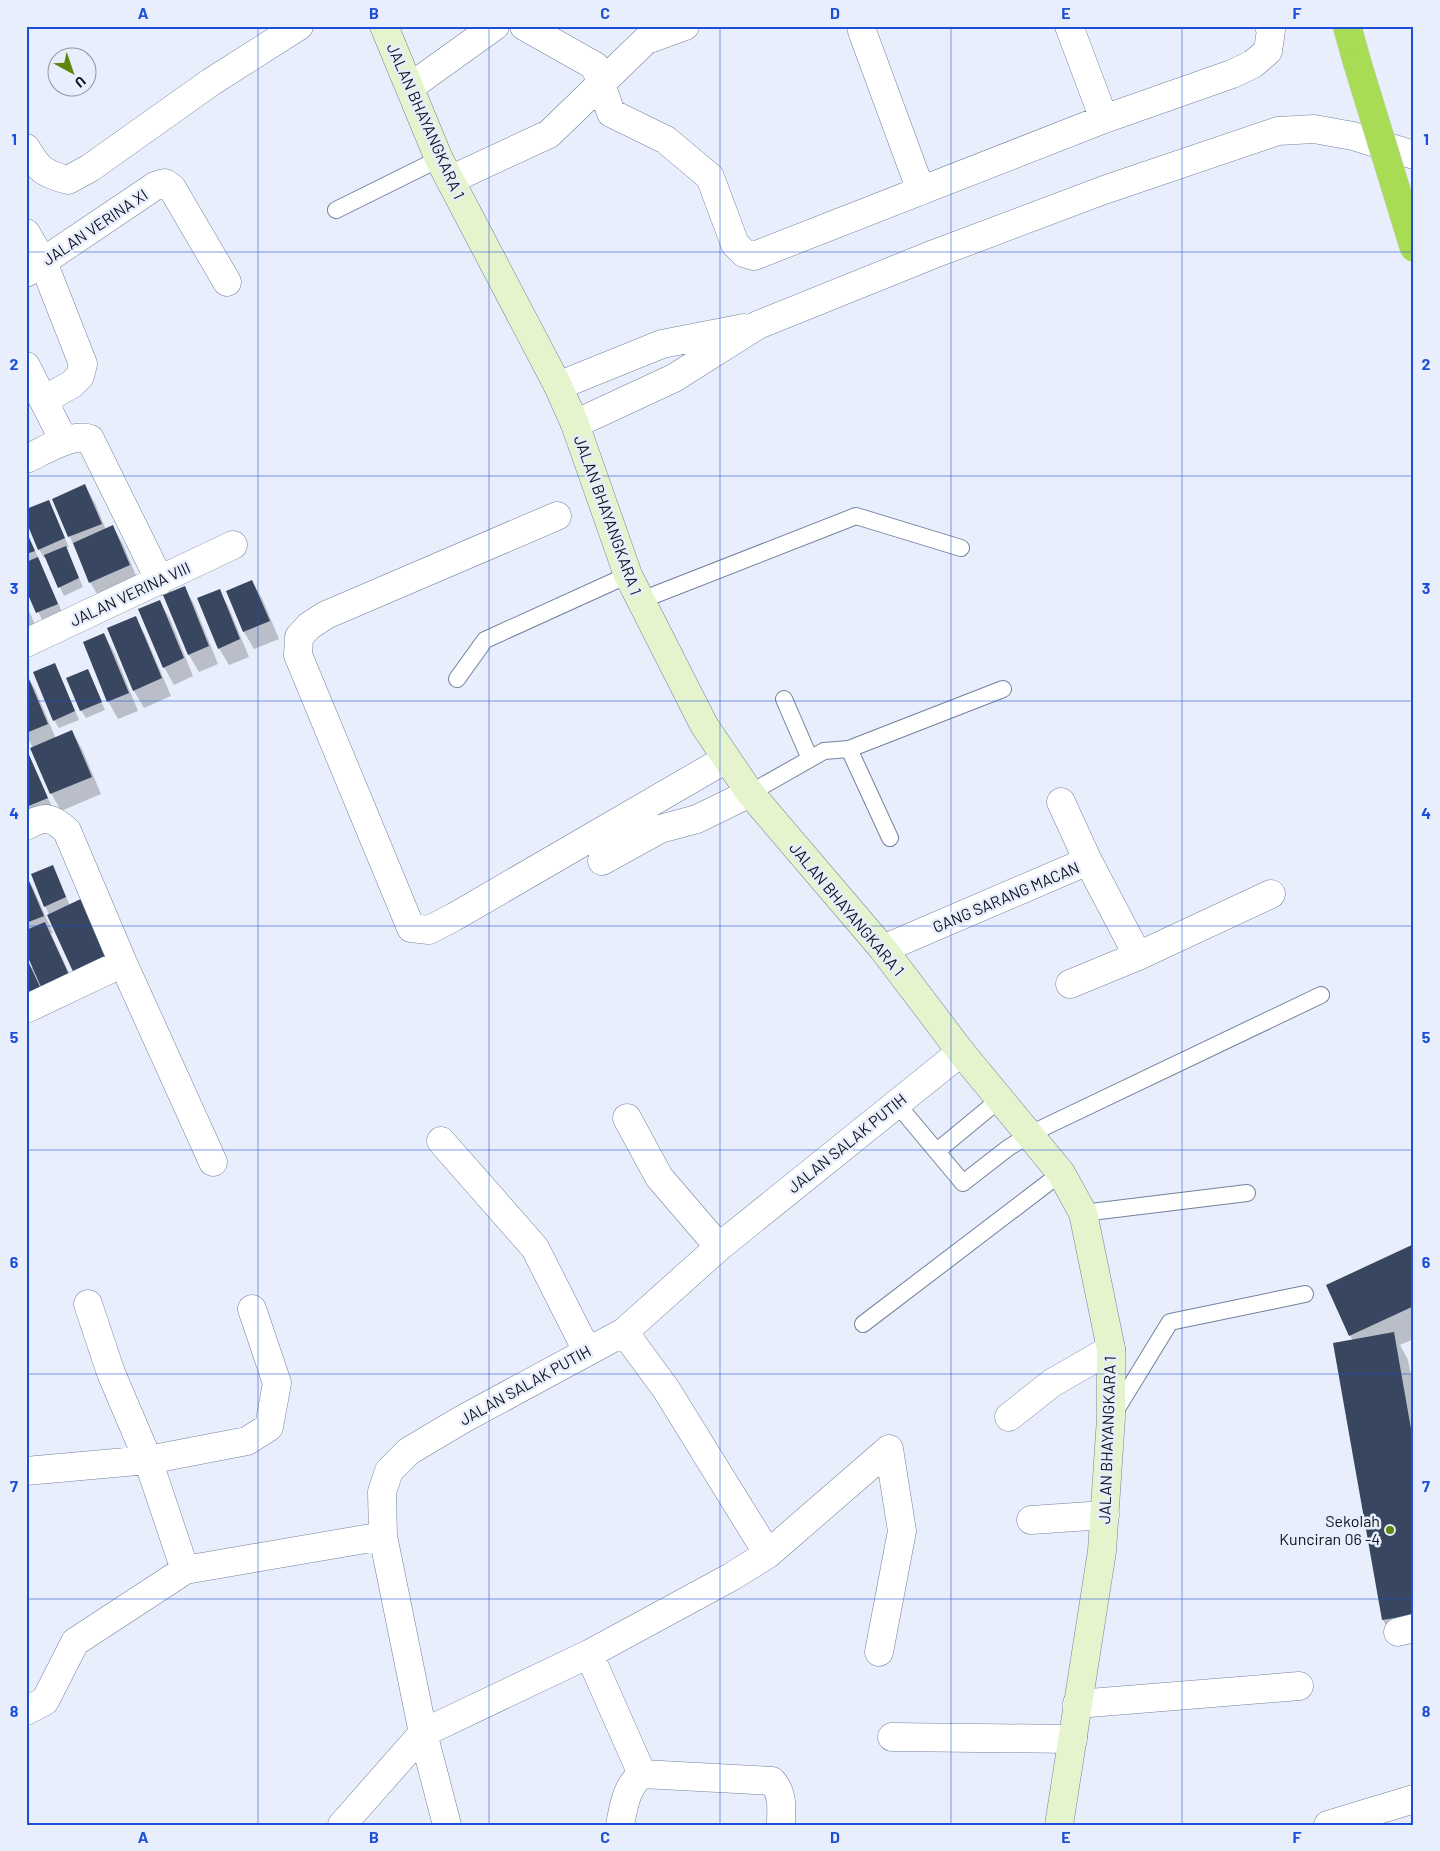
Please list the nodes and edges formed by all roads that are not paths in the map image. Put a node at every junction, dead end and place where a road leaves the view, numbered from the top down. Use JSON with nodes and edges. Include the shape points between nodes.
{"nodes":[{"id":1,"x":299,"y":26,"type":"edge"},
{"id":2,"x":384,"y":26,"type":"edge"},
{"id":3,"x":495,"y":26,"type":"edge"},
{"id":4,"x":524,"y":26,"type":"edge"},
{"id":5,"x":685,"y":26,"type":"edge"},
{"id":6,"x":1069,"y":26,"type":"edge"},
{"id":7,"x":1269,"y":26,"type":"edge"},
{"id":8,"x":1347,"y":26,"type":"edge"},
{"id":9,"x":862,"y":31,"type":"dead end"},
{"id":10,"x":601,"y":84,"type":"junction"},
{"id":11,"x":410,"y":86,"type":"junction"},
{"id":12,"x":1104,"y":119,"type":"junction"},
{"id":13,"x":26,"y":148,"type":"edge"},
{"id":14,"x":1414,"y":155,"type":"edge"},
{"id":15,"x":445,"y":169,"type":"junction"},
{"id":16,"x":921,"y":190,"type":"junction"},
{"id":17,"x":336,"y":210,"type":"dead end"},
{"id":18,"x":26,"y":233,"type":"edge"},
{"id":19,"x":1414,"y":248,"type":"edge"},
{"id":20,"x":34,"y":268,"type":"edge"},
{"id":21,"x":227,"y":282,"type":"dead end"},
{"id":22,"x":758,"y":325,"type":"junction"},
{"id":23,"x":26,"y":366,"type":"edge"},
{"id":24,"x":558,"y":386,"type":"junction"},
{"id":25,"x":44,"y":400,"type":"junction"},
{"id":26,"x":575,"y":424,"type":"junction"},
{"id":27,"x":76,"y":440,"type":"junction"},
{"id":28,"x":26,"y":459,"type":"edge"},
{"id":29,"x":557,"y":516,"type":"dead end"},
{"id":30,"x":233,"y":545,"type":"dead end"},
{"id":31,"x":961,"y":548,"type":"dead end"},
{"id":32,"x":628,"y":575,"type":"junction"},
{"id":33,"x":160,"y":581,"type":"junction"},
{"id":34,"x":640,"y":601,"type":"junction"},
{"id":35,"x":26,"y":643,"type":"edge"},
{"id":36,"x":457,"y":679,"type":"dead end"},
{"id":37,"x":1003,"y":690,"type":"dead end"},
{"id":38,"x":784,"y":699,"type":"dead end"},
{"id":39,"x":849,"y":749,"type":"junction"},
{"id":40,"x":810,"y":758,"type":"junction"},
{"id":41,"x":726,"y":760,"type":"junction"},
{"id":42,"x":750,"y":793,"type":"junction"},
{"id":43,"x":1061,"y":802,"type":"dead end"},
{"id":44,"x":26,"y":826,"type":"edge"},
{"id":45,"x":890,"y":838,"type":"dead end"},
{"id":46,"x":602,"y":861,"type":"dead end"},
{"id":47,"x":1088,"y":862,"type":"junction"},
{"id":48,"x":1271,"y":894,"type":"dead end"},
{"id":49,"x":883,"y":949,"type":"junction"},
{"id":50,"x":1138,"y":956,"type":"junction"},
{"id":51,"x":123,"y":963,"type":"junction"},
{"id":52,"x":1070,"y":984,"type":"dead end"},
{"id":53,"x":1321,"y":995,"type":"dead end"},
{"id":54,"x":26,"y":1009,"type":"edge"},
{"id":55,"x":961,"y":1052,"type":"junction"},
{"id":56,"x":1000,"y":1099,"type":"junction"},
{"id":57,"x":897,"y":1104,"type":"junction"},
{"id":58,"x":628,"y":1118,"type":"dead end"},
{"id":59,"x":1030,"y":1134,"type":"junction"},
{"id":60,"x":441,"y":1141,"type":"dead end"},
{"id":61,"x":937,"y":1151,"type":"junction"},
{"id":62,"x":213,"y":1162,"type":"dead end"},
{"id":63,"x":1061,"y":1172,"type":"junction"},
{"id":64,"x":1247,"y":1193,"type":"dead end"},
{"id":65,"x":1083,"y":1213,"type":"junction"},
{"id":66,"x":718,"y":1248,"type":"junction"},
{"id":67,"x":1306,"y":1294,"type":"dead end"},
{"id":68,"x":88,"y":1304,"type":"dead end"},
{"id":69,"x":252,"y":1309,"type":"dead end"},
{"id":70,"x":864,"y":1324,"type":"dead end"},
{"id":71,"x":624,"y":1332,"type":"junction"},
{"id":72,"x":1110,"y":1349,"type":"junction"},
{"id":73,"x":587,"y":1351,"type":"junction"},
{"id":74,"x":1009,"y":1416,"type":"dead end"},
{"id":75,"x":1111,"y":1418,"type":"junction"},
{"id":76,"x":148,"y":1460,"type":"junction"},
{"id":77,"x":26,"y":1471,"type":"edge"},
{"id":78,"x":1105,"y":1516,"type":"junction"},
{"id":79,"x":1031,"y":1520,"type":"dead end"},
{"id":80,"x":383,"y":1536,"type":"junction"},
{"id":81,"x":768,"y":1554,"type":"junction"},
{"id":82,"x":185,"y":1570,"type":"junction"},
{"id":83,"x":879,"y":1652,"type":"dead end"},
{"id":84,"x":589,"y":1654,"type":"junction"},
{"id":85,"x":1299,"y":1686,"type":"dead end"},
{"id":86,"x":1077,"y":1704,"type":"junction"},
{"id":87,"x":26,"y":1711,"type":"edge"},
{"id":88,"x":423,"y":1733,"type":"junction"},
{"id":89,"x":892,"y":1737,"type":"dead end"},
{"id":90,"x":1073,"y":1740,"type":"junction"},
{"id":91,"x":642,"y":1774,"type":"junction"},
{"id":92,"x":1414,"y":1799,"type":"edge"},
{"id":93,"x":342,"y":1825,"type":"edge"},
{"id":94,"x":447,"y":1825,"type":"edge"},
{"id":95,"x":620,"y":1825,"type":"edge"},
{"id":96,"x":781,"y":1825,"type":"edge"},
{"id":97,"x":1059,"y":1825,"type":"edge"},
{"id":98,"x":1328,"y":1825,"type":"edge"}],
"edges":[{"from":1,"to":13,"type":"street","via":[[68,180],[49,176],[34,162]]},
{"from":2,"to":11,"type":"street","name":"JALAN BHAYANGKARA 1"},
{"from":3,"to":11,"type":"street"},
{"from":4,"to":10,"type":"street","via":[[596,66]]},
{"from":5,"to":10,"type":"street","via":[[646,40]]},
{"from":6,"to":12,"type":"street"},
{"from":7,"to":12,"type":"street","via":[[1268,51],[1253,64]]},
{"from":8,"to":19,"type":"highway","bridge":true},
{"from":9,"to":16,"type":"street"},
{"from":10,"to":15,"type":"street","via":[[549,134]]},
{"from":10,"to":16,"type":"street","via":[[611,114],[666,140],[710,177],[735,244],[744,253],[754,256]]},
{"from":11,"to":15,"type":"street","name":"JALAN BHAYANGKARA 1"},
{"from":12,"to":16,"type":"street"},
{"from":14,"to":22,"type":"street","via":[[1353,136],[1314,130],[1278,131],[1104,190]]},
{"from":15,"to":17,"type":"lane"},
{"from":15,"to":24,"type":"street","name":"JALAN BHAYANGKARA 1"},
{"from":18,"to":20,"type":"street"},
{"from":20,"to":21,"type":"street","name":"JALAN VERINA XI","via":[[155,186],[165,183],[172,188]]},
{"from":20,"to":25,"type":"street","via":[[83,364],[80,376],[72,384]]},
{"from":22,"to":24,"type":"street","via":[[662,344]]},
{"from":22,"to":26,"type":"street","via":[[674,378]]},
{"from":23,"to":25,"type":"street"},
{"from":24,"to":26,"type":"street","name":"JALAN BHAYANGKARA 1"},
{"from":25,"to":27,"type":"street"},
{"from":26,"to":32,"type":"street","name":"JALAN BHAYANGKARA 1"},
{"from":27,"to":28,"type":"street"},
{"from":27,"to":33,"type":"street","via":[[91,441]]},
{"from":29,"to":41,"type":"street","via":[[326,615],[299,637],[298,655],[411,928],[429,930],[454,917]]},
{"from":30,"to":33,"type":"street","name":"JALAN VERINA VIII"},
{"from":31,"to":34,"type":"lane","via":[[856,516]]},
{"from":32,"to":34,"type":"street","name":"JALAN BHAYANGKARA 1"},
{"from":32,"to":36,"type":"lane","via":[[485,640]]},
{"from":33,"to":35,"type":"street","name":"JALAN VERINA VIII"},
{"from":34,"to":41,"type":"street","name":"JALAN BHAYANGKARA 1","via":[[704,725]]},
{"from":37,"to":39,"type":"lane"},
{"from":38,"to":40,"type":"lane"},
{"from":39,"to":40,"type":"lane","via":[[824,751]]},
{"from":39,"to":45,"type":"lane"},
{"from":40,"to":42,"type":"lane"},
{"from":41,"to":42,"type":"street","name":"JALAN BHAYANGKARA 1"},
{"from":42,"to":46,"type":"street","via":[[697,819],[660,829]]},
{"from":42,"to":49,"type":"street","name":"JALAN BHAYANGKARA 1"},
{"from":43,"to":47,"type":"street"},
{"from":44,"to":51,"type":"street","via":[[41,819],[56,820],[67,831]]},
{"from":47,"to":49,"type":"street","name":"GANG SARANG MACAN"},
{"from":47,"to":50,"type":"street","name":"GANG SARANG MACAN"},
{"from":48,"to":50,"type":"street"},
{"from":49,"to":55,"type":"street","name":"JALAN BHAYANGKARA 1"},
{"from":50,"to":52,"type":"street"},
{"from":51,"to":54,"type":"street"},
{"from":51,"to":62,"type":"street"},
{"from":53,"to":59,"type":"lane"},
{"from":55,"to":56,"type":"street","name":"JALAN BHAYANGKARA 1"},
{"from":55,"to":57,"type":"street","name":"JALAN SALAK PUTIH"},
{"from":56,"to":59,"type":"street","name":"JALAN BHAYANGKARA 1"},
{"from":56,"to":61,"type":"lane"},
{"from":57,"to":61,"type":"lane"},
{"from":57,"to":66,"type":"street","name":"JALAN SALAK PUTIH"},
{"from":58,"to":66,"type":"street","via":[[659,1176]]},
{"from":59,"to":61,"type":"lane","via":[[963,1183]]},
{"from":59,"to":63,"type":"street","name":"JALAN BHAYANGKARA 1"},
{"from":60,"to":73,"type":"street","via":[[534,1248]]},
{"from":63,"to":65,"type":"street","name":"JALAN BHAYANGKARA 1"},
{"from":63,"to":70,"type":"lane"},
{"from":64,"to":65,"type":"lane"},
{"from":65,"to":72,"type":"street","name":"JALAN BHAYANGKARA 1"},
{"from":66,"to":71,"type":"street","name":"JALAN SALAK PUTIH"},
{"from":67,"to":75,"type":"lane","via":[[1170,1322]]},
{"from":68,"to":76,"type":"street","via":[[111,1373]]},
{"from":69,"to":76,"type":"street","via":[[277,1383],[269,1427],[247,1441]]},
{"from":71,"to":73,"type":"street","name":"JALAN SALAK PUTIH"},
{"from":71,"to":81,"type":"street","via":[[666,1389]]},
{"from":72,"to":74,"type":"street","via":[[1052,1383]]},
{"from":72,"to":75,"type":"street","name":"JALAN BHAYANGKARA 1"},
{"from":73,"to":80,"type":"street","name":"JALAN SALAK PUTIH","via":[[409,1450],[389,1471],[382,1492]]},
{"from":75,"to":78,"type":"street","name":"JALAN BHAYANGKARA 1"},
{"from":76,"to":77,"type":"street"},
{"from":76,"to":82,"type":"street"},
{"from":78,"to":79,"type":"street"},
{"from":78,"to":86,"type":"street","name":"JALAN BHAYANGKARA 1"},
{"from":80,"to":82,"type":"street"},
{"from":80,"to":88,"type":"street","name":"JALAN SALAK PUTIH"},
{"from":81,"to":83,"type":"street","via":[[889,1449],[902,1531]]},
{"from":81,"to":84,"type":"street"},
{"from":82,"to":87,"type":"street","via":[[76,1642],[45,1701]]},
{"from":84,"to":88,"type":"street"},
{"from":84,"to":91,"type":"street"},
{"from":85,"to":86,"type":"street"},
{"from":86,"to":90,"type":"street","name":"JALAN BHAYANGKARA 1"},
{"from":88,"to":93,"type":"street"},
{"from":88,"to":94,"type":"street","name":"JALAN SALAK PUTIH"},
{"from":89,"to":90,"type":"street"},
{"from":90,"to":97,"type":"street","name":"JALAN BHAYANGKARA 1"},
{"from":91,"to":95,"type":"street","via":[[625,1800]]},
{"from":91,"to":96,"type":"street","via":[[772,1781],[782,1797]]},
{"from":92,"to":98,"type":"street"}]}
